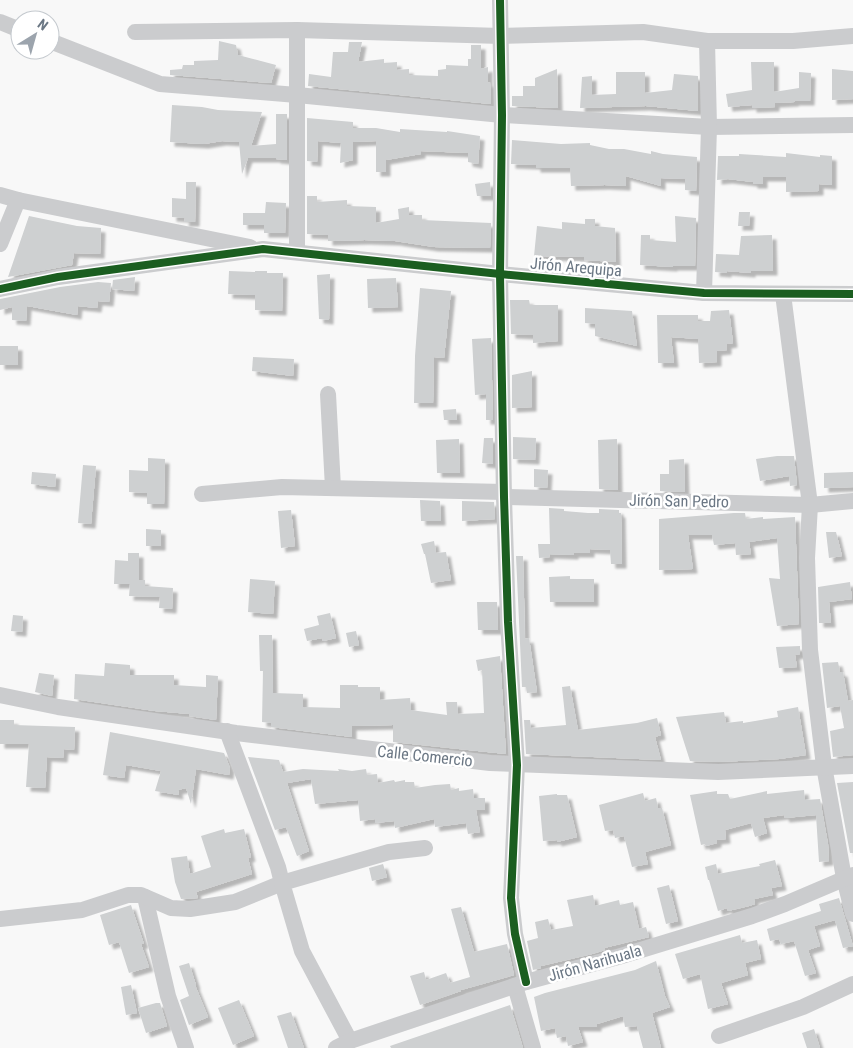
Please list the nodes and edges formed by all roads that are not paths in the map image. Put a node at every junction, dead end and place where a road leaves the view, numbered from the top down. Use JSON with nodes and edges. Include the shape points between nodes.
{"nodes":[{"id":1,"x":500,"y":0,"type":"edge"},
{"id":2,"x":297,"y":30,"type":"junction"},
{"id":3,"x":135,"y":32,"type":"dead end"},
{"id":4,"x":501,"y":36,"type":"junction"},
{"id":5,"x":853,"y":36,"type":"edge"},
{"id":6,"x":707,"y":41,"type":"junction"},
{"id":7,"x":60,"y":45,"type":"edge"},
{"id":8,"x":297,"y":95,"type":"junction"},
{"id":9,"x":502,"y":115,"type":"junction"},
{"id":10,"x":853,"y":125,"type":"edge"},
{"id":11,"x":708,"y":127,"type":"junction"},
{"id":12,"x":0,"y":195,"type":"edge"},
{"id":13,"x":18,"y":200,"type":"junction"},
{"id":14,"x":0,"y":244,"type":"edge"},
{"id":15,"x":263,"y":249,"type":"junction"},
{"id":16,"x":297,"y":252,"type":"junction"},
{"id":17,"x":500,"y":274,"type":"junction"},
{"id":18,"x":0,"y":289,"type":"edge"},
{"id":19,"x":704,"y":293,"type":"junction"},
{"id":20,"x":782,"y":294,"type":"junction"},
{"id":21,"x":853,"y":294,"type":"edge"},
{"id":22,"x":328,"y":394,"type":"dead end"},
{"id":23,"x":333,"y":488,"type":"junction"},
{"id":24,"x":202,"y":494,"type":"dead end"},
{"id":25,"x":504,"y":494,"type":"junction"},
{"id":26,"x":853,"y":502,"type":"edge"},
{"id":27,"x":810,"y":505,"type":"junction"},
{"id":28,"x":0,"y":695,"type":"edge"},
{"id":29,"x":227,"y":732,"type":"junction"},
{"id":30,"x":517,"y":765,"type":"junction"},
{"id":31,"x":824,"y":766,"type":"junction"},
{"id":32,"x":853,"y":766,"type":"edge"},
{"id":33,"x":425,"y":848,"type":"dead end"},
{"id":34,"x":849,"y":876,"type":"edge"},
{"id":35,"x":282,"y":884,"type":"junction"},
{"id":36,"x":144,"y":897,"type":"junction"},
{"id":37,"x":853,"y":914,"type":"edge"},
{"id":38,"x":0,"y":919,"type":"edge"},
{"id":39,"x":520,"y":984,"type":"junction"},
{"id":40,"x":853,"y":984,"type":"edge"},
{"id":41,"x":719,"y":1036,"type":"dead end"},
{"id":42,"x":343,"y":1045,"type":"edge"},
{"id":43,"x":186,"y":1048,"type":"edge"},
{"id":44,"x":533,"y":1048,"type":"edge"}],
"edges":[{"from":1,"to":4,"type":"street"},
{"from":2,"to":3,"type":"street"},
{"from":2,"to":4,"type":"street"},
{"from":2,"to":8,"type":"street"},
{"from":4,"to":6,"type":"street","via":[[643,32]]},
{"from":4,"to":9,"type":"street"},
{"from":5,"to":6,"type":"street","via":[[793,41]]},
{"from":6,"to":11,"type":"street"},
{"from":7,"to":8,"type":"street","via":[[160,84]]},
{"from":8,"to":9,"type":"street"},
{"from":8,"to":16,"type":"street"},
{"from":9,"to":11,"type":"street"},
{"from":9,"to":17,"type":"street"},
{"from":10,"to":11,"type":"street"},
{"from":11,"to":19,"type":"street"},
{"from":12,"to":13,"type":"street"},
{"from":13,"to":14,"type":"street"},
{"from":13,"to":15,"type":"street"},
{"from":15,"to":16,"type":"street","name":"Jirón Arequipa"},
{"from":15,"to":18,"type":"street","via":[[58,277]]},
{"from":16,"to":17,"type":"street","name":"Jirón Arequipa"},
{"from":17,"to":19,"type":"street","name":"Jirón Arequipa"},
{"from":17,"to":25,"type":"street"},
{"from":19,"to":20,"type":"street","name":"Jirón Arequipa"},
{"from":20,"to":21,"type":"street","name":"Jirón Arequipa"},
{"from":20,"to":27,"type":"street"},
{"from":22,"to":23,"type":"street"},
{"from":23,"to":24,"type":"street","name":"Jirón San Pedro","via":[[282,487]]},
{"from":23,"to":25,"type":"street","name":"Jirón San Pedro"},
{"from":25,"to":27,"type":"street","name":"Jirón San Pedro"},
{"from":25,"to":30,"type":"street"},
{"from":26,"to":27,"type":"street","name":"Jirón San Pedro"},
{"from":27,"to":31,"type":"street","via":[[807,558],[810,650]]},
{"from":28,"to":29,"type":"street","name":"Calle Comercio","via":[[58,707]]},
{"from":29,"to":30,"type":"street","name":"Calle Comercio"},
{"from":29,"to":35,"type":"street"},
{"from":30,"to":31,"type":"street","name":"Calle Comercio","via":[[718,772]]},
{"from":30,"to":39,"type":"street","via":[[511,898]]},
{"from":31,"to":32,"type":"street","name":"Calle Comercio"},
{"from":31,"to":34,"type":"street"},
{"from":33,"to":35,"type":"street","via":[[389,852]]},
{"from":34,"to":37,"type":"street"},
{"from":34,"to":39,"type":"street","name":"Jirón Narihuala","via":[[752,916]]},
{"from":35,"to":36,"type":"street","via":[[234,902],[190,909],[171,908]]},
{"from":35,"to":42,"type":"street","via":[[302,950]]},
{"from":36,"to":38,"type":"street","via":[[128,895],[82,910]]},
{"from":36,"to":43,"type":"street","via":[[168,996]]},
{"from":39,"to":42,"type":"street","name":"Jirón Narihuala"},
{"from":39,"to":44,"type":"street"},
{"from":40,"to":41,"type":"street","via":[[803,1007]]}]}
